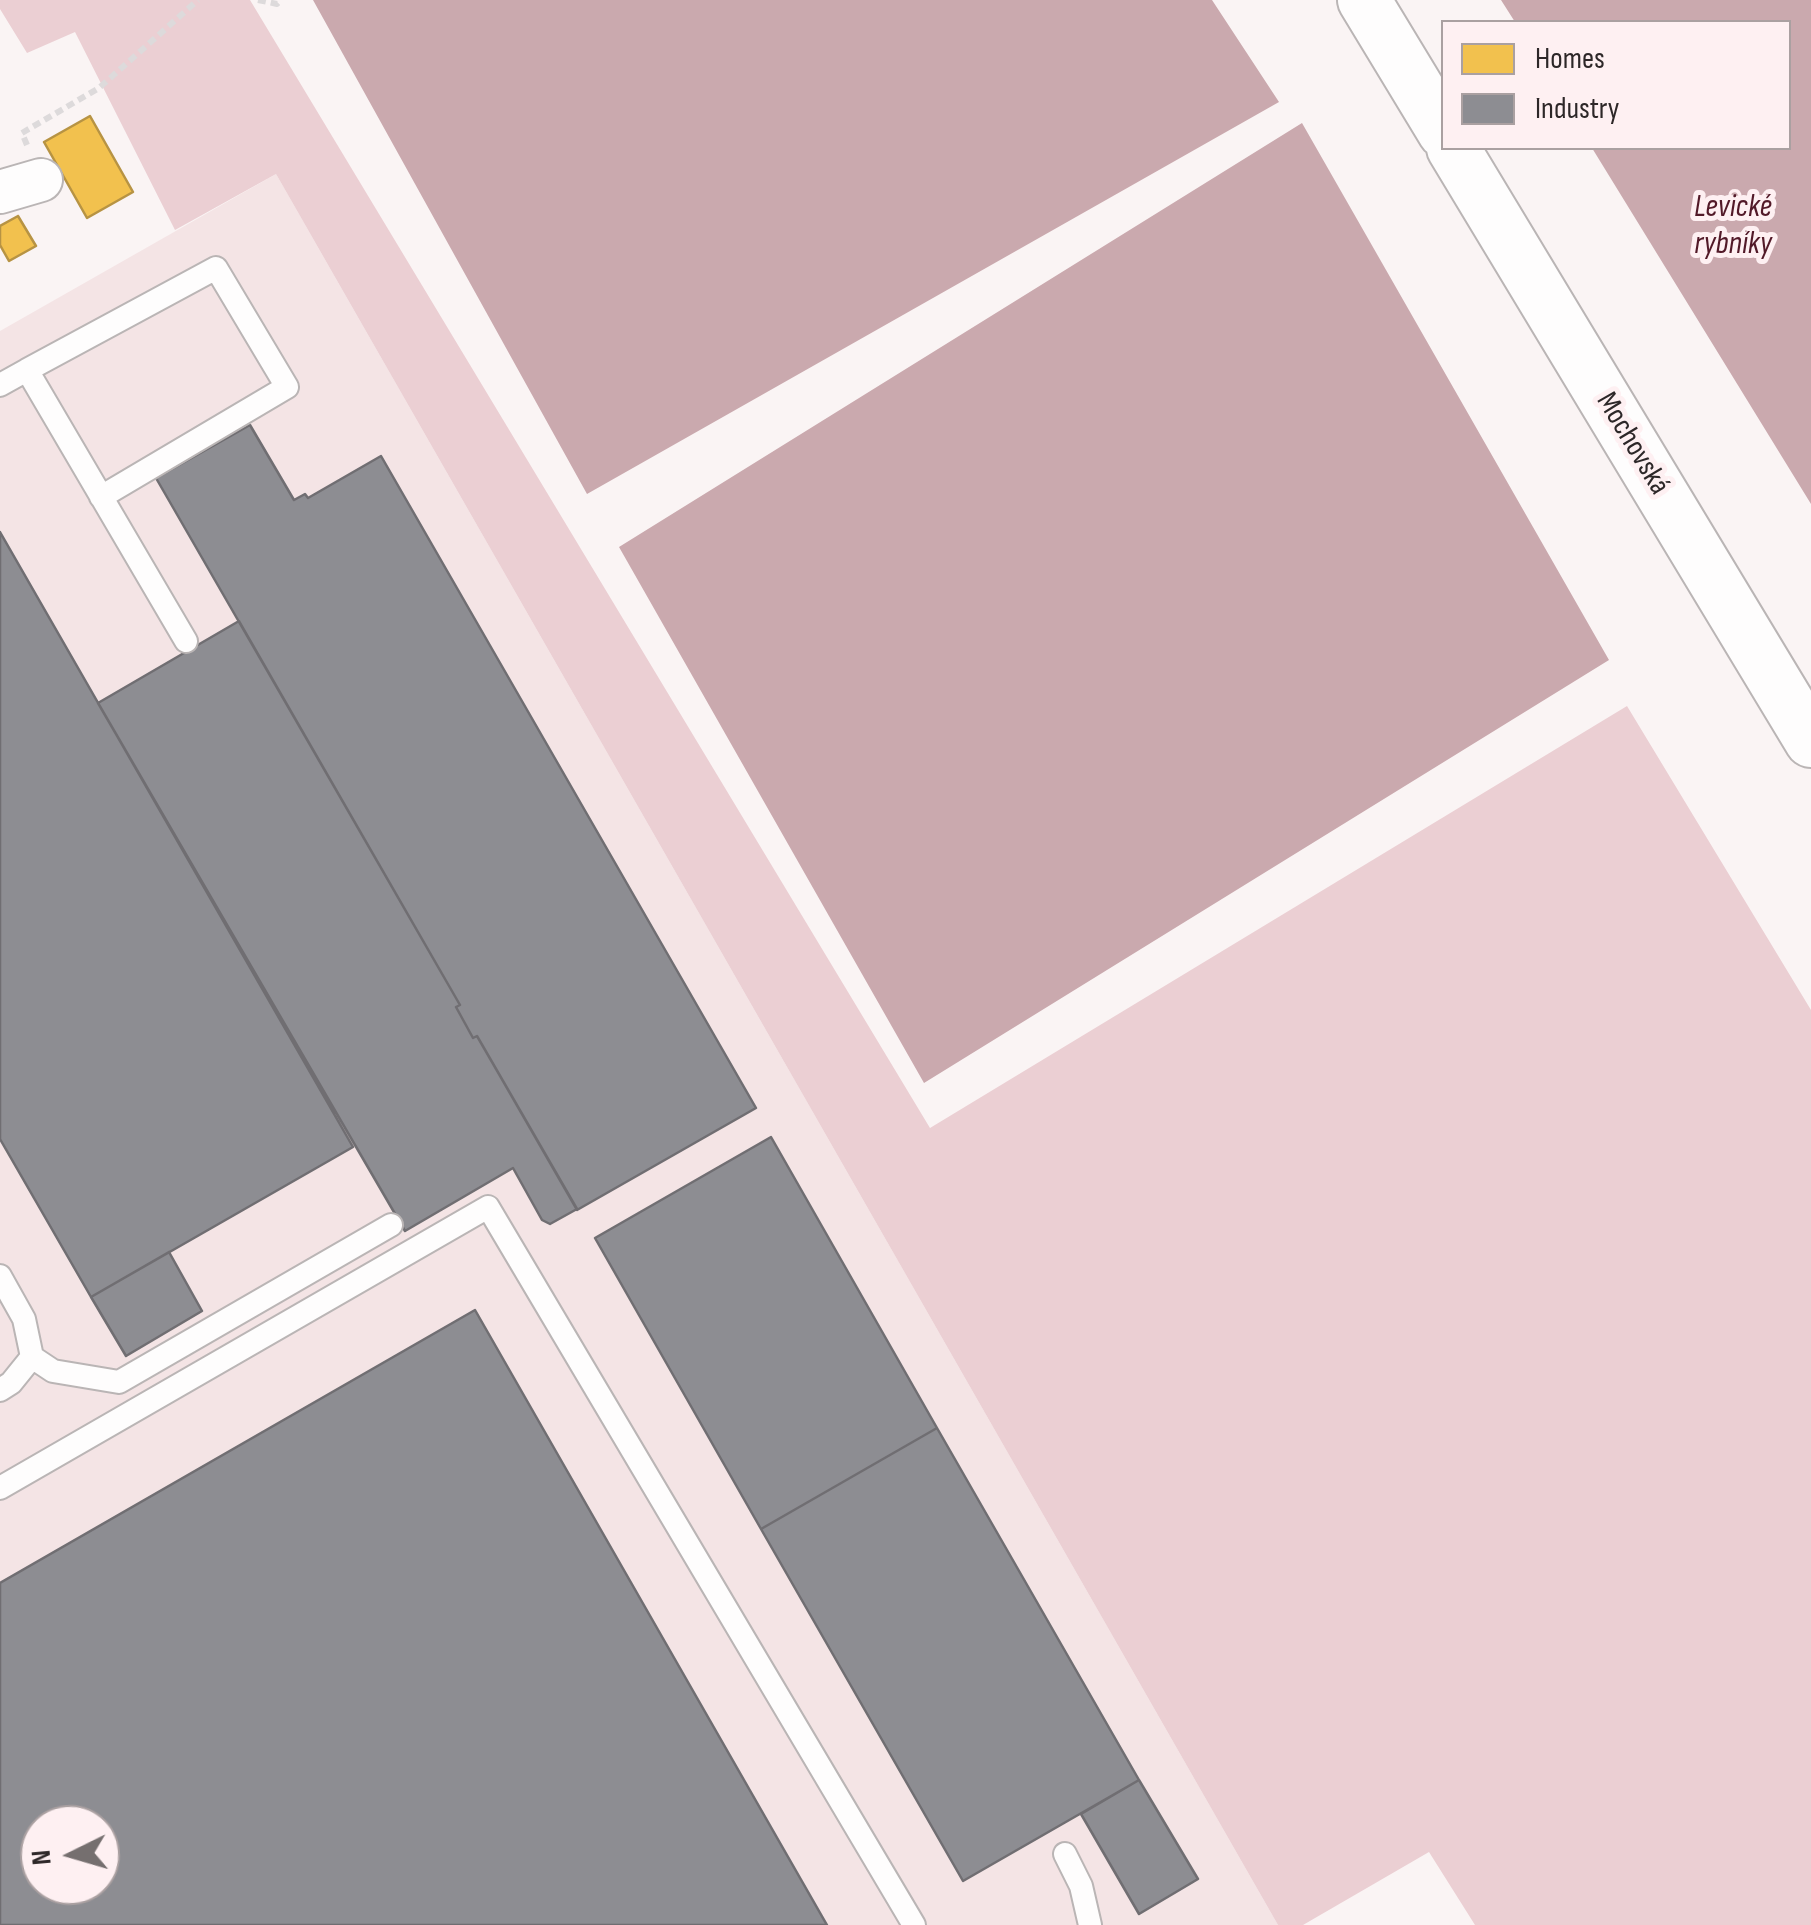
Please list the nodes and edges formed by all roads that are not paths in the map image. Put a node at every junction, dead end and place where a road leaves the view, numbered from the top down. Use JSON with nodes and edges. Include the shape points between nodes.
{"nodes":[{"id":1,"x":1364,"y":0,"type":"edge"},
{"id":2,"x":1441,"y":127,"type":"edge"},
{"id":3,"x":1454,"y":150,"type":"edge"},
{"id":4,"x":41,"y":180,"type":"road end"},
{"id":5,"x":0,"y":192,"type":"edge"},
{"id":6,"x":26,"y":370,"type":"junction"},
{"id":7,"x":0,"y":386,"type":"edge"},
{"id":8,"x":102,"y":497,"type":"junction"},
{"id":9,"x":186,"y":641,"type":"dead end"},
{"id":10,"x":1811,"y":741,"type":"edge"},
{"id":11,"x":391,"y":1225,"type":"dead end"},
{"id":12,"x":0,"y":1276,"type":"edge"},
{"id":13,"x":32,"y":1357,"type":"junction"},
{"id":14,"x":0,"y":1390,"type":"edge"},
{"id":15,"x":0,"y":1488,"type":"edge"},
{"id":16,"x":1066,"y":1854,"type":"dead end"},
{"id":17,"x":914,"y":1925,"type":"edge"},
{"id":18,"x":1090,"y":1925,"type":"edge"}],
"edges":[{"from":1,"to":2,"type":"street"},
{"from":3,"to":10,"type":"street","name":"Mochovská"},
{"from":4,"to":5,"type":"street"},
{"from":6,"to":7,"type":"lane"},
{"from":6,"to":8,"type":"lane"},
{"from":6,"to":8,"type":"lane","via":[[216,268],[287,388]]},
{"from":8,"to":9,"type":"lane"},
{"from":11,"to":13,"type":"lane","via":[[119,1382],[53,1371]]},
{"from":12,"to":13,"type":"lane","via":[[24,1318]]},
{"from":13,"to":14,"type":"lane"},
{"from":15,"to":17,"type":"lane","via":[[488,1207]]},
{"from":16,"to":18,"type":"lane"}]}
